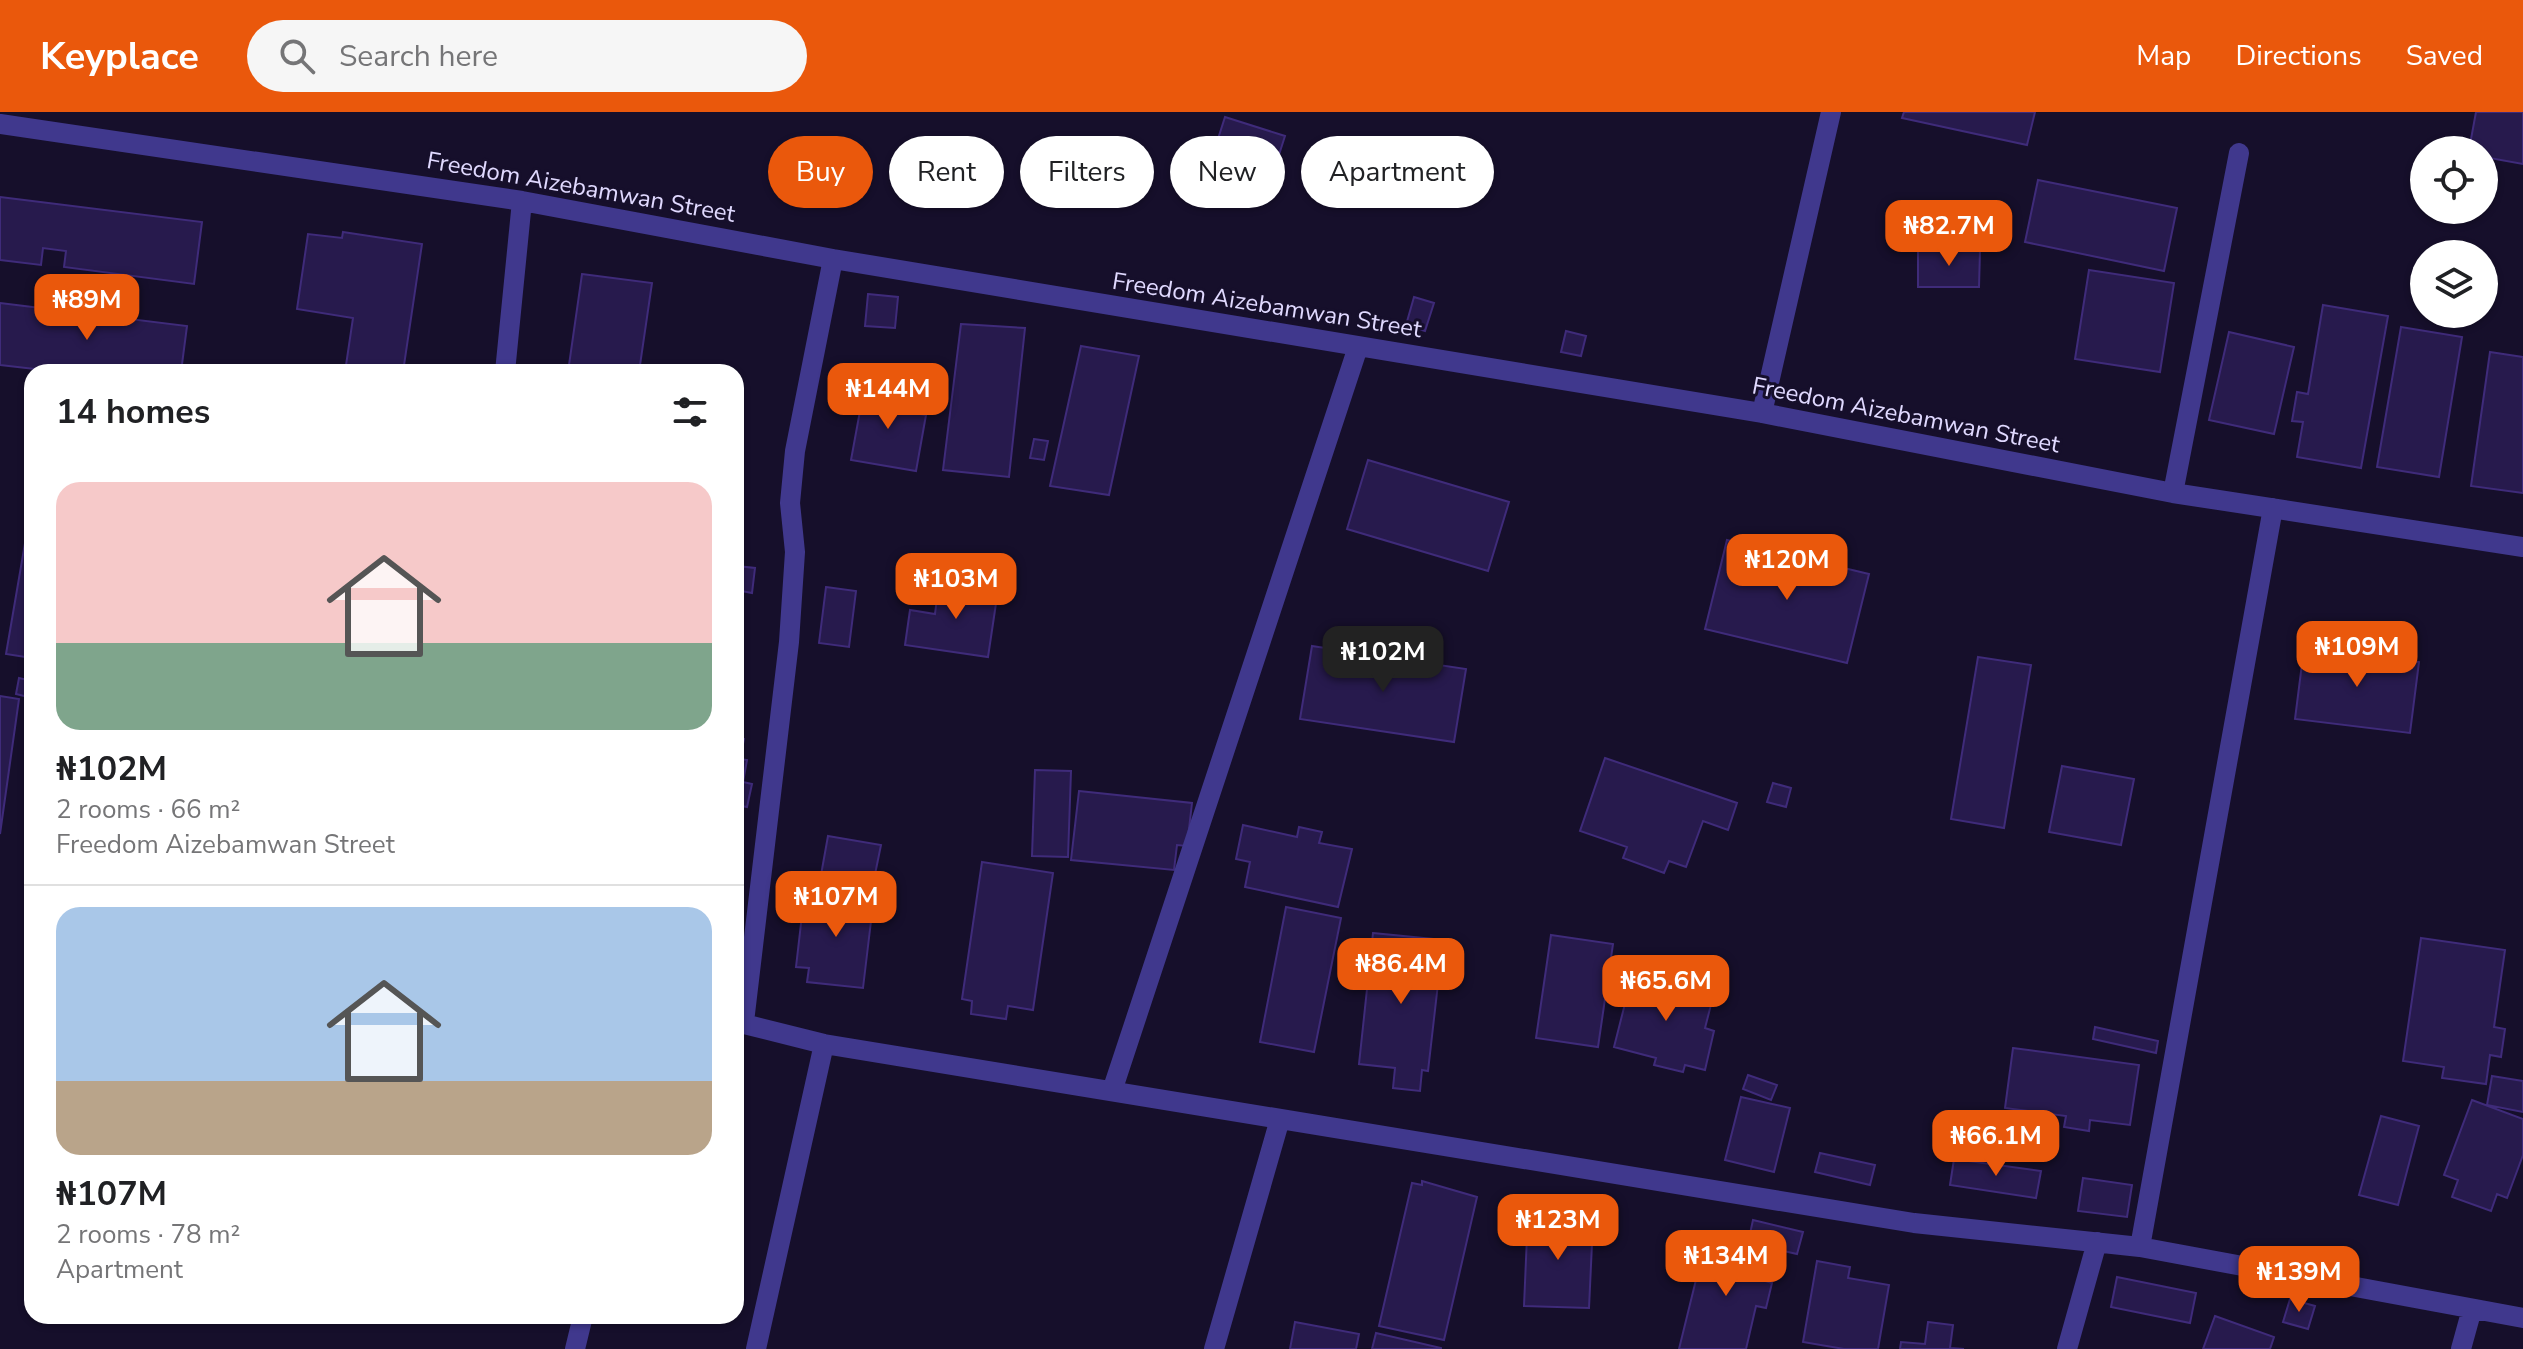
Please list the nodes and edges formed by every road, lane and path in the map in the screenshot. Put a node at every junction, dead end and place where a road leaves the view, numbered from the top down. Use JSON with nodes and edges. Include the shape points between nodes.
{"nodes":[{"id":1,"x":1831,"y":112,"type":"edge"},
{"id":2,"x":0,"y":124,"type":"edge"},
{"id":3,"x":2239,"y":153,"type":"dead end"},
{"id":4,"x":522,"y":201,"type":"junction"},
{"id":5,"x":833,"y":259,"type":"junction"},
{"id":6,"x":1358,"y":347,"type":"junction"},
{"id":7,"x":506,"y":364,"type":"edge"},
{"id":8,"x":1762,"y":413,"type":"junction"},
{"id":9,"x":2173,"y":493,"type":"junction"},
{"id":10,"x":2273,"y":508,"type":"junction"},
{"id":11,"x":2523,"y":547,"type":"edge"},
{"id":12,"x":744,"y":991,"type":"edge"},
{"id":13,"x":744,"y":1023,"type":"edge"},
{"id":14,"x":824,"y":1044,"type":"junction"},
{"id":15,"x":1112,"y":1091,"type":"junction"},
{"id":16,"x":1280,"y":1119,"type":"junction"},
{"id":17,"x":2097,"y":1242,"type":"junction"},
{"id":18,"x":2140,"y":1247,"type":"junction"},
{"id":19,"x":2472,"y":1309,"type":"junction"},
{"id":20,"x":2523,"y":1318,"type":"edge"},
{"id":21,"x":581,"y":1324,"type":"edge"},
{"id":22,"x":575,"y":1349,"type":"edge"},
{"id":23,"x":756,"y":1349,"type":"edge"},
{"id":24,"x":1214,"y":1349,"type":"edge"},
{"id":25,"x":2067,"y":1349,"type":"edge"},
{"id":26,"x":2461,"y":1349,"type":"edge"}],
"edges":[{"from":1,"to":8,"type":"street"},
{"from":2,"to":4,"type":"street","name":"Freedom Aizebamwan Street"},
{"from":3,"to":9,"type":"street"},
{"from":4,"to":5,"type":"street","name":"Freedom Aizebamwan Street"},
{"from":4,"to":7,"type":"street"},
{"from":5,"to":6,"type":"street","name":"Freedom Aizebamwan Street"},
{"from":5,"to":12,"type":"street","via":[[795,451],[789,642]]},
{"from":6,"to":8,"type":"street","name":"Freedom Aizebamwan Street"},
{"from":6,"to":15,"type":"street"},
{"from":8,"to":9,"type":"street","name":"Freedom Aizebamwan Street"},
{"from":9,"to":10,"type":"street","name":"Freedom Aizebamwan Street"},
{"from":10,"to":11,"type":"street","name":"Freedom Aizebamwan Street"},
{"from":10,"to":18,"type":"street"},
{"from":13,"to":14,"type":"street"},
{"from":14,"to":15,"type":"street"},
{"from":14,"to":23,"type":"street"},
{"from":15,"to":16,"type":"street"},
{"from":16,"to":17,"type":"street","via":[[1914,1223]]},
{"from":16,"to":24,"type":"street"},
{"from":17,"to":18,"type":"street"},
{"from":17,"to":25,"type":"street"},
{"from":18,"to":19,"type":"street"},
{"from":19,"to":20,"type":"street"},
{"from":19,"to":26,"type":"street"},
{"from":21,"to":22,"type":"street"}]}
